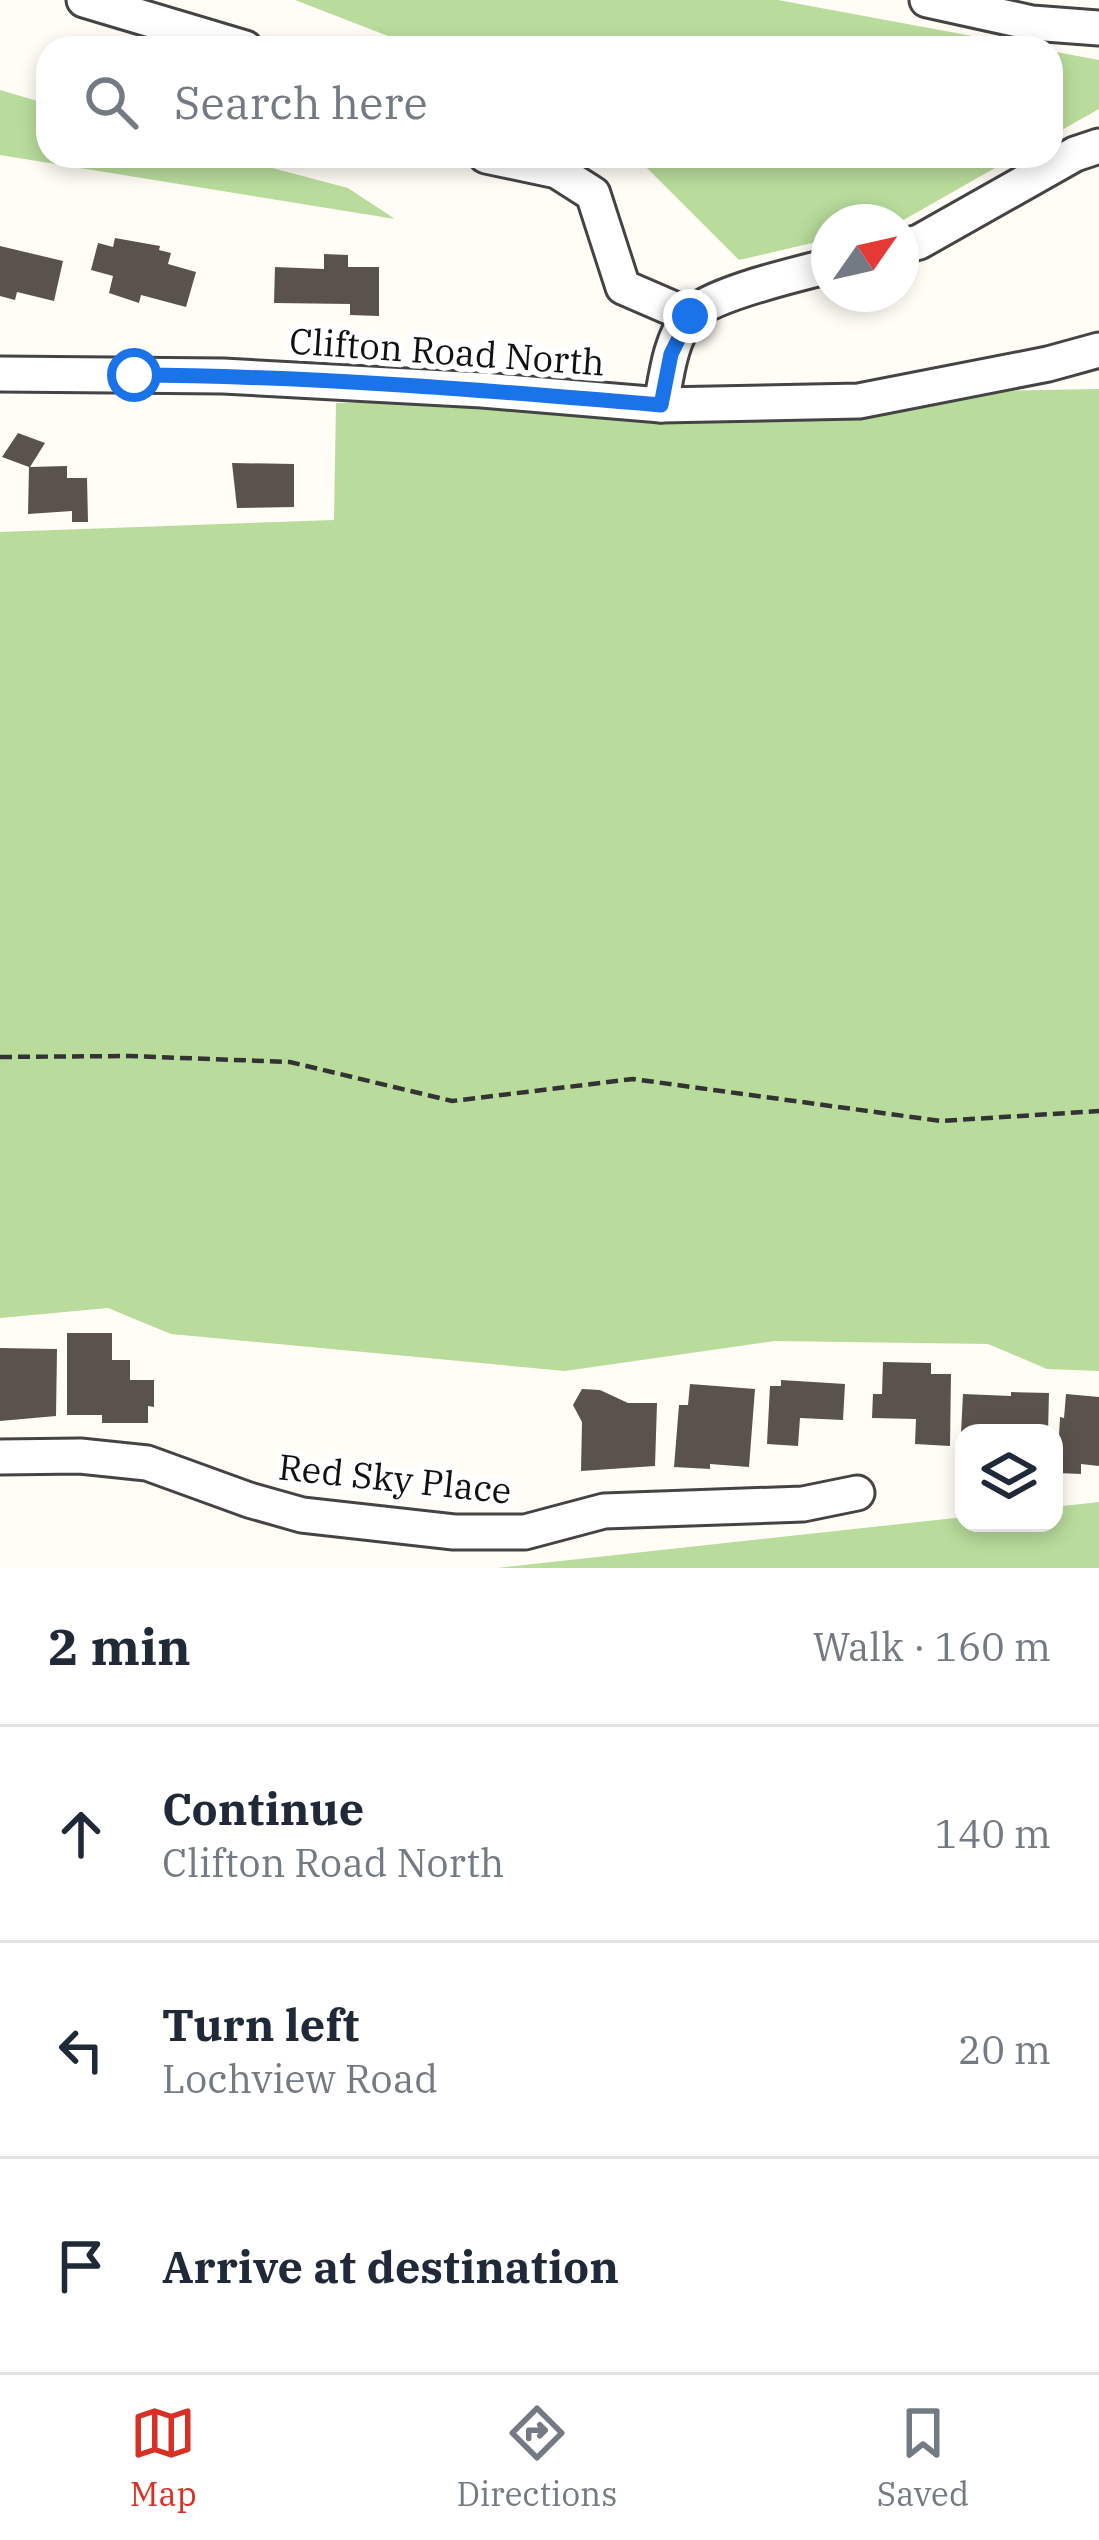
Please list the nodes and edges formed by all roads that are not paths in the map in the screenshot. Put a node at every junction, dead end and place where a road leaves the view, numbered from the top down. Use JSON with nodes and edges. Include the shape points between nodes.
{"nodes":[{"id":1,"x":84,"y":0,"type":"edge"},
{"id":2,"x":927,"y":0,"type":"edge"},
{"id":3,"x":1099,"y":28,"type":"edge"},
{"id":4,"x":205,"y":36,"type":"edge"},
{"id":5,"x":1099,"y":146,"type":"edge"},
{"id":6,"x":1063,"y":161,"type":"edge"},
{"id":7,"x":543,"y":168,"type":"edge"},
{"id":8,"x":1051,"y":168,"type":"edge"},
{"id":9,"x":919,"y":242,"type":"edge"},
{"id":10,"x":811,"y":272,"type":"edge"},
{"id":11,"x":690,"y":316,"type":"junction"},
{"id":12,"x":1099,"y":350,"type":"edge"},
{"id":13,"x":0,"y":374,"type":"edge"},
{"id":14,"x":661,"y":405,"type":"junction"},
{"id":15,"x":0,"y":1456,"type":"edge"},
{"id":16,"x":856,"y":1492,"type":"dead end"}],
"edges":[{"from":1,"to":4,"type":"street"},
{"from":2,"to":3,"type":"street"},
{"from":5,"to":6,"type":"street"},
{"from":7,"to":11,"type":"street","via":[[593,194],[623,287]]},
{"from":8,"to":9,"type":"street"},
{"from":10,"to":11,"type":"street"},
{"from":11,"to":14,"type":"street","via":[[671,354]]},
{"from":12,"to":14,"type":"street","name":"Clifton Road North","via":[[859,401]]},
{"from":13,"to":14,"type":"street","name":"Clifton Road North","via":[[223,376]]},
{"from":15,"to":16,"type":"street","name":"Red Sky Place","via":[[147,1462],[302,1515],[454,1532],[525,1532],[604,1511],[803,1504]]}]}
